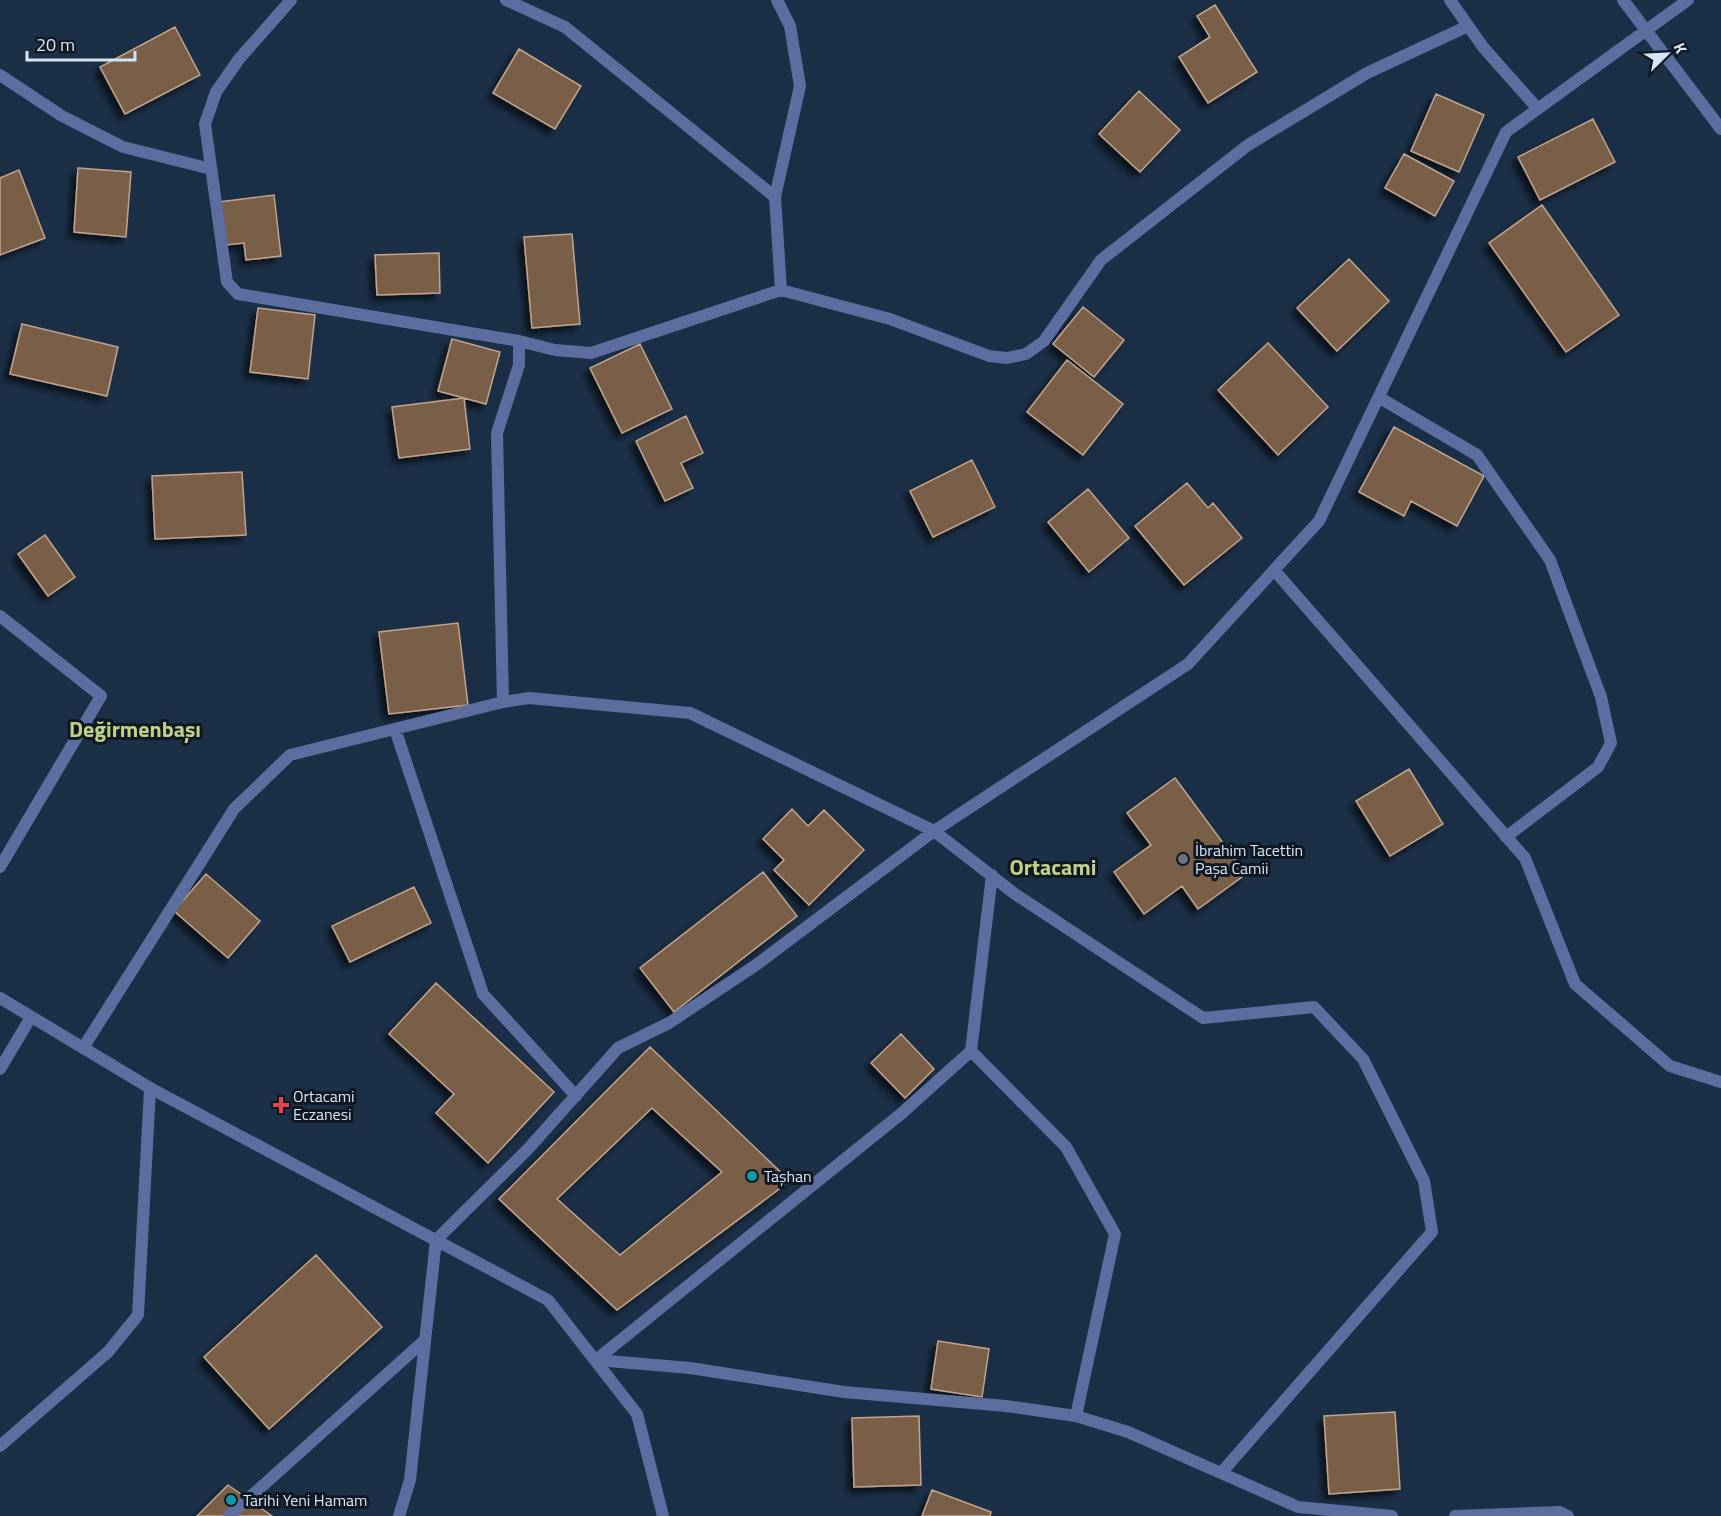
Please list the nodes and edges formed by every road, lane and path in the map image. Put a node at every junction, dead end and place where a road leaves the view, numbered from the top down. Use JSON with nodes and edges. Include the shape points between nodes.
{"nodes":[{"id":1,"x":291,"y":0,"type":"edge"},
{"id":2,"x":506,"y":0,"type":"edge"},
{"id":3,"x":777,"y":0,"type":"edge"},
{"id":4,"x":1450,"y":0,"type":"edge"},
{"id":5,"x":1623,"y":0,"type":"edge"},
{"id":6,"x":1688,"y":0,"type":"edge"},
{"id":7,"x":1468,"y":26,"type":"junction"},
{"id":8,"x":1647,"y":30,"type":"junction"},
{"id":9,"x":0,"y":75,"type":"edge"},
{"id":10,"x":1538,"y":109,"type":"junction"},
{"id":11,"x":1721,"y":129,"type":"edge"},
{"id":12,"x":211,"y":169,"type":"junction"},
{"id":13,"x":775,"y":197,"type":"junction"},
{"id":14,"x":781,"y":290,"type":"junction"},
{"id":15,"x":519,"y":341,"type":"junction"},
{"id":16,"x":1380,"y":398,"type":"junction"},
{"id":17,"x":1274,"y":570,"type":"junction"},
{"id":18,"x":0,"y":616,"type":"edge"},
{"id":19,"x":503,"y":702,"type":"junction"},
{"id":20,"x":395,"y":729,"type":"junction"},
{"id":21,"x":934,"y":831,"type":"junction"},
{"id":22,"x":1506,"y":837,"type":"junction"},
{"id":23,"x":0,"y":867,"type":"edge"},
{"id":24,"x":992,"y":875,"type":"junction"},
{"id":25,"x":0,"y":998,"type":"edge"},
{"id":26,"x":32,"y":1017,"type":"junction"},
{"id":27,"x":83,"y":1048,"type":"junction"},
{"id":28,"x":971,"y":1051,"type":"junction"},
{"id":29,"x":0,"y":1069,"type":"edge"},
{"id":30,"x":1721,"y":1082,"type":"edge"},
{"id":31,"x":150,"y":1088,"type":"junction"},
{"id":32,"x":576,"y":1096,"type":"junction"},
{"id":33,"x":436,"y":1240,"type":"junction"},
{"id":34,"x":425,"y":1340,"type":"junction"},
{"id":35,"x":596,"y":1360,"type":"junction"},
{"id":36,"x":1076,"y":1416,"type":"junction"},
{"id":37,"x":0,"y":1446,"type":"edge"},
{"id":38,"x":1221,"y":1473,"type":"junction"},
{"id":39,"x":1296,"y":1512,"type":"edge"},
{"id":40,"x":229,"y":1516,"type":"edge"},
{"id":41,"x":399,"y":1516,"type":"edge"},
{"id":42,"x":663,"y":1516,"type":"edge"},
{"id":43,"x":1392,"y":1516,"type":"edge"},
{"id":44,"x":1455,"y":1516,"type":"edge"},
{"id":45,"x":1568,"y":1516,"type":"edge"}],
"edges":[{"from":1,"to":12,"type":"street","via":[[239,59],[216,92],[205,124]]},
{"from":2,"to":13,"type":"street","via":[[565,27]]},
{"from":3,"to":13,"type":"street","via":[[790,26],[800,86]]},
{"from":4,"to":7,"type":"street"},
{"from":5,"to":8,"type":"street"},
{"from":6,"to":8,"type":"street"},
{"from":7,"to":10,"type":"street"},
{"from":7,"to":14,"type":"street","via":[[1368,73],[1248,145],[1101,260],[1044,342],[1026,354],[989,356],[890,319]]},
{"from":8,"to":10,"type":"street"},
{"from":8,"to":11,"type":"street"},
{"from":9,"to":12,"type":"street","via":[[62,116],[123,147]]},
{"from":10,"to":16,"type":"street","via":[[1506,132]]},
{"from":12,"to":15,"type":"street","via":[[227,282],[238,294]]},
{"from":13,"to":14,"type":"street"},
{"from":14,"to":15,"type":"street","via":[[591,353]]},
{"from":15,"to":19,"type":"street","via":[[519,365],[497,433]]},
{"from":16,"to":17,"type":"street","via":[[1319,521]]},
{"from":16,"to":22,"type":"street","via":[[1477,455],[1550,560],[1601,697],[1611,743],[1598,767]]},
{"from":17,"to":21,"type":"street","via":[[1188,664]]},
{"from":17,"to":22,"type":"street"},
{"from":18,"to":23,"type":"street","via":[[101,696]]},
{"from":19,"to":20,"type":"street"},
{"from":19,"to":21,"type":"street","via":[[529,698],[690,713]]},
{"from":20,"to":27,"type":"street","via":[[290,755],[234,809]]},
{"from":20,"to":32,"type":"street","via":[[483,994]]},
{"from":21,"to":24,"type":"street"},
{"from":21,"to":32,"type":"street","via":[[756,965],[669,1023],[618,1048]]},
{"from":22,"to":30,"type":"street","via":[[1525,858],[1575,984],[1670,1066]]},
{"from":24,"to":28,"type":"street"},
{"from":24,"to":38,"type":"street","via":[[1203,1018],[1314,1006],[1363,1059],[1424,1181],[1432,1232]]},
{"from":25,"to":26,"type":"street"},
{"from":26,"to":27,"type":"street"},
{"from":26,"to":29,"type":"street"},
{"from":27,"to":31,"type":"street"},
{"from":28,"to":35,"type":"street","via":[[902,1113]]},
{"from":28,"to":36,"type":"street","via":[[1066,1147],[1115,1234]]},
{"from":31,"to":33,"type":"street"},
{"from":31,"to":37,"type":"street","via":[[138,1315],[108,1352]]},
{"from":32,"to":33,"type":"street"},
{"from":33,"to":34,"type":"street"},
{"from":33,"to":35,"type":"street","via":[[548,1300]]},
{"from":34,"to":40,"type":"street"},
{"from":34,"to":41,"type":"street","via":[[410,1480]]},
{"from":35,"to":36,"type":"street","via":[[690,1368],[844,1392]]},
{"from":35,"to":42,"type":"street","via":[[637,1414]]},
{"from":36,"to":38,"type":"street","via":[[1128,1432]]},
{"from":38,"to":39,"type":"street"},
{"from":39,"to":43,"type":"street"},
{"from":44,"to":45,"type":"street","via":[[1560,1512]]}]}
